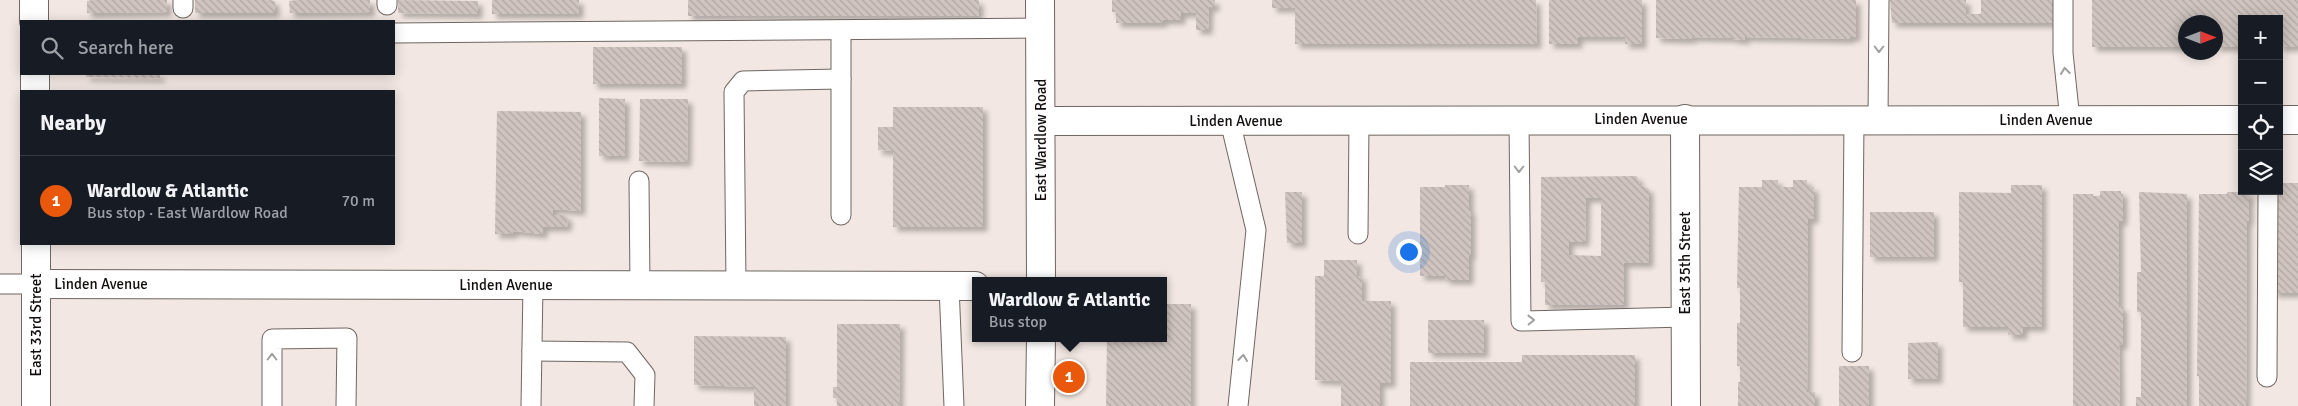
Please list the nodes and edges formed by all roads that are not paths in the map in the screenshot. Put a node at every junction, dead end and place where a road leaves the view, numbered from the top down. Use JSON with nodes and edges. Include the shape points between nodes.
{"nodes":[{"id":1,"x":34,"y":0,"type":"edge"},
{"id":2,"x":1040,"y":0,"type":"edge"},
{"id":3,"x":1879,"y":0,"type":"edge"},
{"id":4,"x":2063,"y":0,"type":"edge"},
{"id":5,"x":34,"y":20,"type":"edge"},
{"id":6,"x":1040,"y":28,"type":"junction"},
{"id":7,"x":841,"y":30,"type":"junction"},
{"id":8,"x":395,"y":33,"type":"edge"},
{"id":9,"x":35,"y":75,"type":"edge"},
{"id":10,"x":841,"y":79,"type":"junction"},
{"id":11,"x":35,"y":90,"type":"edge"},
{"id":12,"x":1685,"y":119,"type":"junction"},
{"id":13,"x":1866,"y":119,"type":"junction"},
{"id":14,"x":1359,"y":120,"type":"junction"},
{"id":15,"x":1519,"y":120,"type":"junction"},
{"id":16,"x":2070,"y":120,"type":"junction"},
{"id":17,"x":2238,"y":120,"type":"edge"},
{"id":18,"x":2283,"y":120,"type":"edge"},
{"id":19,"x":2298,"y":120,"type":"edge"},
{"id":20,"x":1041,"y":121,"type":"junction"},
{"id":21,"x":1230,"y":121,"type":"junction"},
{"id":22,"x":638,"y":181,"type":"dead end"},
{"id":23,"x":2268,"y":195,"type":"edge"},
{"id":24,"x":841,"y":214,"type":"dead end"},
{"id":25,"x":1358,"y":234,"type":"dead end"},
{"id":26,"x":36,"y":245,"type":"edge"},
{"id":27,"x":1041,"y":277,"type":"edge"},
{"id":28,"x":0,"y":284,"type":"edge"},
{"id":29,"x":36,"y":284,"type":"junction"},
{"id":30,"x":532,"y":285,"type":"junction"},
{"id":31,"x":640,"y":285,"type":"junction"},
{"id":32,"x":736,"y":285,"type":"junction"},
{"id":33,"x":962,"y":286,"type":"edge"},
{"id":34,"x":1686,"y":317,"type":"junction"},
{"id":35,"x":1041,"y":342,"type":"edge"},
{"id":36,"x":532,"y":351,"type":"junction"},
{"id":37,"x":1852,"y":352,"type":"dead end"},
{"id":38,"x":2267,"y":377,"type":"dead end"},
{"id":39,"x":36,"y":406,"type":"edge"},
{"id":40,"x":272,"y":406,"type":"edge"},
{"id":41,"x":346,"y":406,"type":"edge"},
{"id":42,"x":532,"y":406,"type":"edge"},
{"id":43,"x":644,"y":406,"type":"edge"},
{"id":44,"x":954,"y":406,"type":"edge"},
{"id":45,"x":1040,"y":406,"type":"edge"},
{"id":46,"x":1238,"y":406,"type":"edge"},
{"id":47,"x":1686,"y":406,"type":"edge"}],
"edges":[{"from":1,"to":5,"type":"street"},
{"from":2,"to":6,"type":"street","name":"East Wardlow Road"},
{"from":3,"to":13,"type":"lane","one_way":true},
{"from":16,"to":4,"type":"lane","one_way":true,"via":[[2063,53]]},
{"from":6,"to":7,"type":"lane"},
{"from":6,"to":20,"type":"street","name":"East Wardlow Road"},
{"from":7,"to":8,"type":"lane"},
{"from":7,"to":10,"type":"lane"},
{"from":9,"to":11,"type":"street"},
{"from":10,"to":24,"type":"lane"},
{"from":10,"to":32,"type":"lane","via":[[744,81],[734,92]]},
{"from":12,"to":13,"type":"street","name":"Linden Avenue"},
{"from":12,"to":15,"type":"street","name":"Linden Avenue"},
{"from":12,"to":34,"type":"street","name":"East 35th Street"},
{"from":13,"to":16,"type":"street","name":"Linden Avenue"},
{"from":13,"to":37,"type":"lane"},
{"from":14,"to":15,"type":"street","name":"Linden Avenue"},
{"from":14,"to":21,"type":"street","name":"Linden Avenue"},
{"from":14,"to":25,"type":"lane"},
{"from":15,"to":34,"type":"lane","one_way":true,"via":[[1520,321]]},
{"from":16,"to":17,"type":"street","name":"Linden Avenue"},
{"from":18,"to":19,"type":"street"},
{"from":20,"to":21,"type":"street","name":"Linden Avenue"},
{"from":20,"to":27,"type":"street","name":"East Wardlow Road"},
{"from":46,"to":21,"type":"lane","one_way":true,"via":[[1256,230]]},
{"from":22,"to":31,"type":"lane"},
{"from":23,"to":38,"type":"lane"},
{"from":26,"to":29,"type":"street","name":"East 33rd Street"},
{"from":28,"to":29,"type":"lane"},
{"from":29,"to":30,"type":"street","name":"Linden Avenue"},
{"from":29,"to":39,"type":"street","name":"East 33rd Street"},
{"from":30,"to":31,"type":"street","name":"Linden Avenue"},
{"from":30,"to":36,"type":"lane"},
{"from":31,"to":32,"type":"street","name":"Linden Avenue"},
{"from":32,"to":33,"type":"street","name":"Linden Avenue"},
{"from":33,"to":44,"type":"lane"},
{"from":34,"to":47,"type":"street","name":"East 35th Street"},
{"from":35,"to":45,"type":"street"},
{"from":36,"to":42,"type":"lane"},
{"from":36,"to":43,"type":"lane","via":[[627,352],[645,376]]},
{"from":40,"to":41,"type":"lane","one_way":true,"via":[[272,339],[348,338]]}]}
